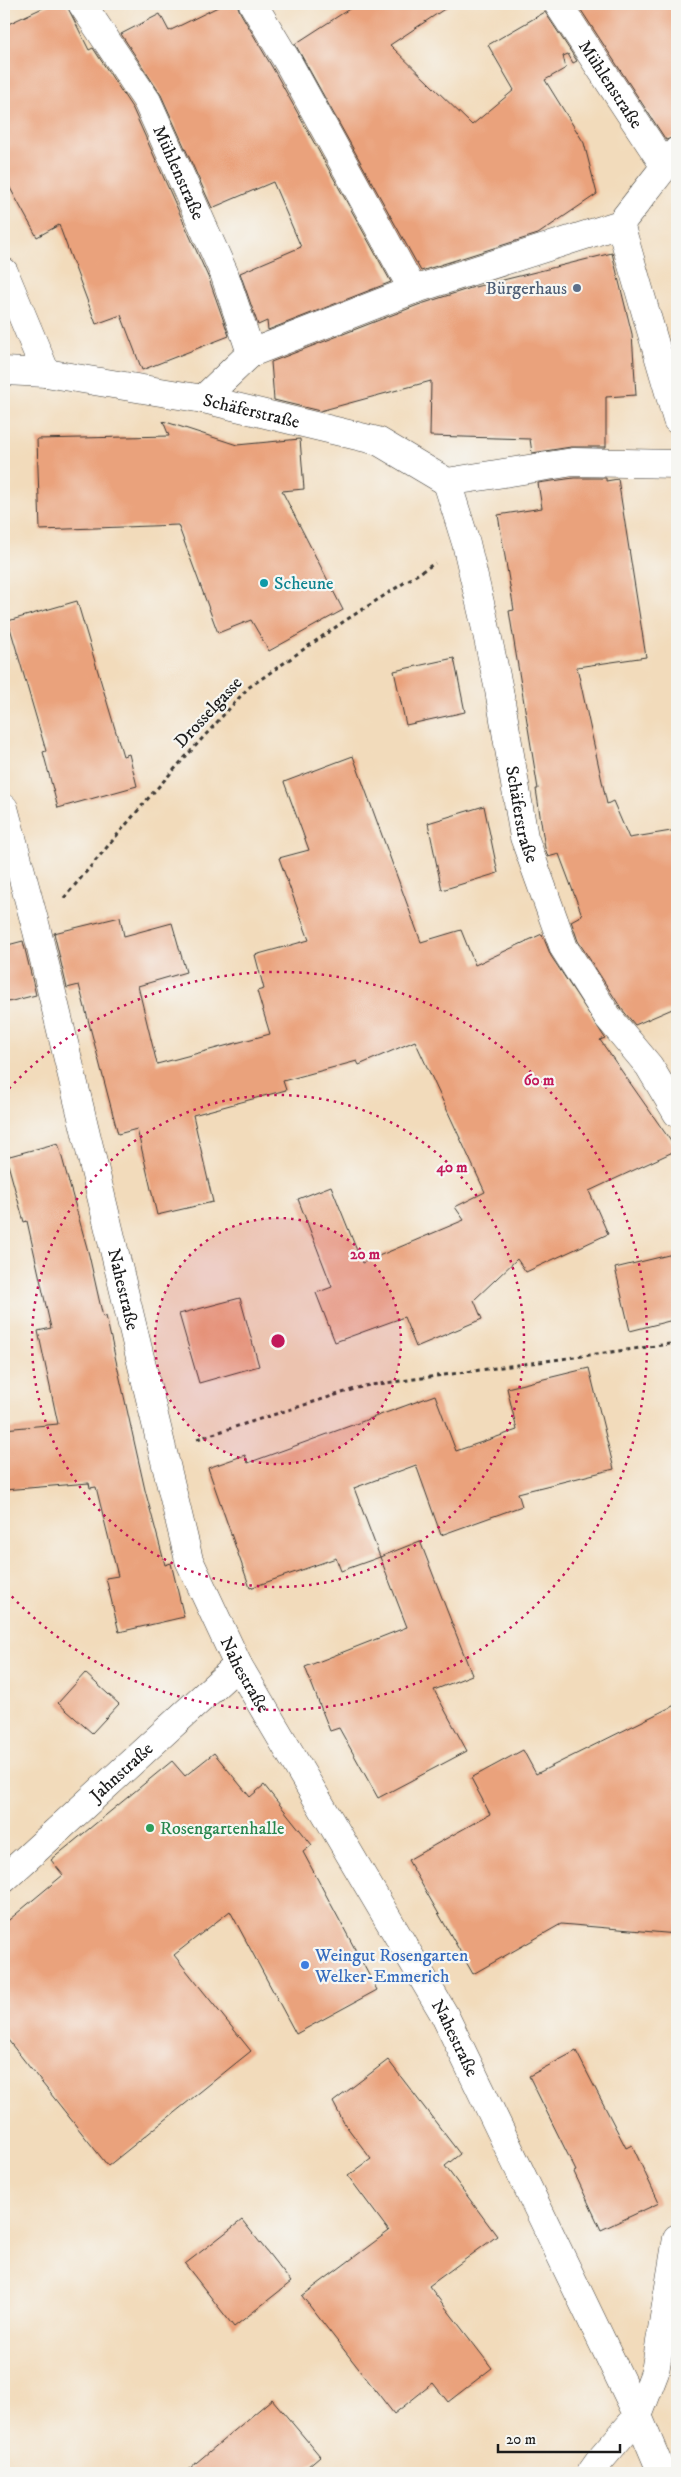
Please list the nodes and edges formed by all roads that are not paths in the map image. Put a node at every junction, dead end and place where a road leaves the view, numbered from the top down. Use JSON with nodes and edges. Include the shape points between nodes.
{"nodes":[{"id":1,"x":82,"y":4,"type":"edge"},
{"id":2,"x":253,"y":4,"type":"edge"},
{"id":3,"x":558,"y":4,"type":"edge"},
{"id":4,"x":671,"y":158,"type":"edge"},
{"id":5,"x":620,"y":224,"type":"junction"},
{"id":6,"x":4,"y":272,"type":"edge"},
{"id":7,"x":413,"y":290,"type":"junction"},
{"id":8,"x":251,"y":353,"type":"junction"},
{"id":9,"x":4,"y":371,"type":"edge"},
{"id":10,"x":46,"y":373,"type":"junction"},
{"id":11,"x":203,"y":399,"type":"junction"},
{"id":12,"x":677,"y":420,"type":"edge"},
{"id":13,"x":677,"y":464,"type":"edge"},
{"id":14,"x":447,"y":482,"type":"junction"},
{"id":15,"x":4,"y":808,"type":"edge"},
{"id":16,"x":677,"y":1113,"type":"edge"},
{"id":17,"x":238,"y":1665,"type":"junction"},
{"id":18,"x":4,"y":1879,"type":"edge"},
{"id":19,"x":677,"y":2238,"type":"edge"},
{"id":20,"x":638,"y":2416,"type":"junction"},
{"id":21,"x":591,"y":2473,"type":"edge"},
{"id":22,"x":662,"y":2473,"type":"edge"}],
"edges":[{"from":1,"to":8,"type":"street","name":"Mühlenstraße","via":[[147,100],[224,273]]},
{"from":2,"to":7,"type":"street"},
{"from":3,"to":4,"type":"street","name":"Mühlenstraße"},
{"from":4,"to":5,"type":"street","name":"Mühlenstraße"},
{"from":5,"to":7,"type":"street"},
{"from":5,"to":12,"type":"street"},
{"from":6,"to":10,"type":"street"},
{"from":7,"to":8,"type":"street"},
{"from":8,"to":11,"type":"street"},
{"from":9,"to":10,"type":"street","name":"Schäferstraße"},
{"from":10,"to":11,"type":"street","name":"Schäferstraße"},
{"from":11,"to":14,"type":"street","name":"Schäferstraße","via":[[378,441]]},
{"from":13,"to":14,"type":"street","via":[[573,462]]},
{"from":14,"to":16,"type":"street","name":"Schäferstraße","via":[[466,543],[499,690],[524,837],[564,948],[608,1017],[649,1066]]},
{"from":15,"to":17,"type":"street","name":"Nahestraße","via":[[37,930],[189,1560]]},
{"from":17,"to":18,"type":"street","name":"Jahnstraße"},
{"from":17,"to":20,"type":"street","name":"Nahestraße","via":[[444,2014]]},
{"from":19,"to":20,"type":"street","via":[[655,2372]]},
{"from":20,"to":21,"type":"street"},
{"from":20,"to":22,"type":"street","name":"Nahestraße"}]}
